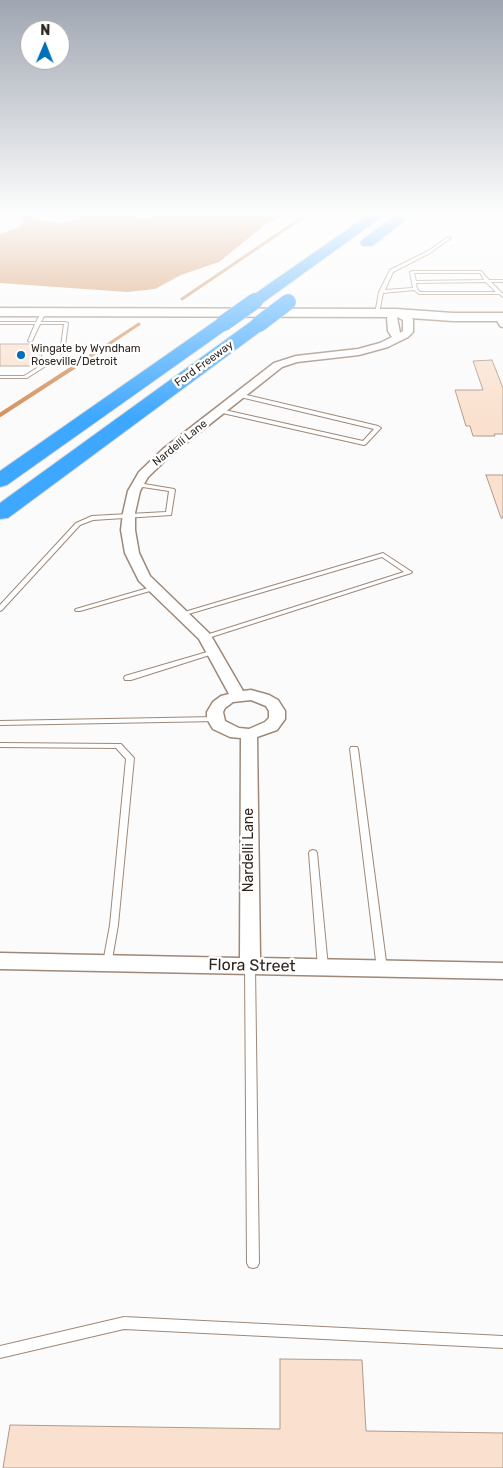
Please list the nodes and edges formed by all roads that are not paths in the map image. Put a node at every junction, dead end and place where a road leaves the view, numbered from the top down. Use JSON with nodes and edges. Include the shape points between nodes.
{"nodes":[{"id":1,"x":284,"y":282,"type":"edge"},
{"id":2,"x":386,"y":282,"type":"edge"},
{"id":3,"x":414,"y":282,"type":"joint"},
{"id":4,"x":488,"y":282,"type":"junction"},
{"id":5,"x":495,"y":282,"type":"edge"},
{"id":6,"x":414,"y":289,"type":"junction"},
{"id":7,"x":303,"y":290,"type":"dead end"},
{"id":8,"x":382,"y":292,"type":"junction"},
{"id":9,"x":501,"y":294,"type":"edge"},
{"id":10,"x":0,"y":312,"type":"edge"},
{"id":11,"x":377,"y":313,"type":"junction"},
{"id":12,"x":396,"y":313,"type":"junction"},
{"id":13,"x":500,"y":315,"type":"edge"},
{"id":14,"x":41,"y":318,"type":"junction"},
{"id":15,"x":0,"y":323,"type":"edge"},
{"id":16,"x":398,"y":338,"type":"junction"},
{"id":17,"x":30,"y":341,"type":"dead end"},
{"id":18,"x":0,"y":377,"type":"edge"},
{"id":19,"x":238,"y":395,"type":"junction"},
{"id":20,"x":220,"y":411,"type":"junction"},
{"id":21,"x":0,"y":481,"type":"edge"},
{"id":22,"x":138,"y":485,"type":"junction"},
{"id":23,"x":0,"y":513,"type":"edge"},
{"id":24,"x":129,"y":516,"type":"junction"},
{"id":25,"x":155,"y":588,"type":"junction"},
{"id":26,"x":0,"y":609,"type":"edge"},
{"id":27,"x":78,"y":610,"type":"dead end"},
{"id":28,"x":184,"y":614,"type":"junction"},
{"id":29,"x":205,"y":637,"type":"junction"},
{"id":30,"x":214,"y":652,"type":"junction"},
{"id":31,"x":128,"y":678,"type":"dead end"},
{"id":32,"x":238,"y":696,"type":"junction"},
{"id":33,"x":215,"y":719,"type":"junction"},
{"id":34,"x":0,"y":723,"type":"edge"},
{"id":35,"x":249,"y":734,"type":"junction"},
{"id":36,"x":0,"y":745,"type":"edge"},
{"id":37,"x":354,"y":749,"type":"dead end"},
{"id":38,"x":313,"y":853,"type":"dead end"},
{"id":39,"x":0,"y":961,"type":"edge"},
{"id":40,"x":108,"y":963,"type":"junction"},
{"id":41,"x":250,"y":966,"type":"junction"},
{"id":42,"x":323,"y":967,"type":"junction"},
{"id":43,"x":382,"y":968,"type":"junction"},
{"id":44,"x":503,"y":971,"type":"edge"},
{"id":45,"x":253,"y":1263,"type":"dead end"},
{"id":46,"x":503,"y":1342,"type":"edge"},
{"id":47,"x":0,"y":1352,"type":"edge"}],
"edges":[{"from":1,"to":21,"type":"highway","name":"Ford Freeway","bridge":true},
{"from":2,"to":8,"type":"lane"},
{"from":3,"to":4,"type":"lane"},
{"from":3,"to":6,"type":"lane"},
{"from":4,"to":5,"type":"lane"},
{"from":4,"to":9,"type":"lane"},
{"from":6,"to":8,"type":"lane"},
{"from":6,"to":9,"type":"lane","via":[[418,294]]},
{"from":7,"to":23,"type":"highway","name":"Ford Freeway","bridge":true},
{"from":8,"to":11,"type":"lane"},
{"from":10,"to":14,"type":"main road"},
{"from":11,"to":12,"type":"main road"},
{"from":11,"to":14,"type":"main road"},
{"from":12,"to":13,"type":"main road","via":[[453,317]]},
{"from":12,"to":16,"type":"street","via":[[392,318],[393,331]]},
{"from":12,"to":16,"type":"street","via":[[408,319],[408,332]]},
{"from":14,"to":15,"type":"lane"},
{"from":14,"to":17,"type":"lane"},
{"from":14,"to":18,"type":"lane","via":[[66,323],[58,357],[25,377]]},
{"from":16,"to":19,"type":"street","name":"Nardelli Lane","via":[[372,349],[278,364]]},
{"from":19,"to":20,"type":"street","name":"Nardelli Lane"},
{"from":19,"to":20,"type":"lane","via":[[378,428],[364,444]]},
{"from":20,"to":22,"type":"street","name":"Nardelli Lane","via":[[167,452],[143,475]]},
{"from":22,"to":24,"type":"street","name":"Nardelli Lane"},
{"from":22,"to":24,"type":"lane","via":[[170,488],[169,514]]},
{"from":24,"to":25,"type":"street","name":"Nardelli Lane","via":[[132,553],[144,578]]},
{"from":24,"to":26,"type":"lane","via":[[92,518],[78,524]]},
{"from":25,"to":27,"type":"lane"},
{"from":25,"to":28,"type":"street","name":"Nardelli Lane"},
{"from":28,"to":29,"type":"street","name":"Nardelli Lane"},
{"from":28,"to":29,"type":"lane","via":[[383,555],[409,572]]},
{"from":29,"to":30,"type":"street","name":"Nardelli Lane"},
{"from":30,"to":31,"type":"lane"},
{"from":30,"to":32,"type":"street","name":"Nardelli Lane"},
{"from":32,"to":33,"type":"street","via":[[219,704],[214,712]]},
{"from":32,"to":35,"type":"street","via":[[263,698],[277,711],[277,719],[271,726]]},
{"from":33,"to":34,"type":"lane"},
{"from":33,"to":35,"type":"street","via":[[227,730]]},
{"from":35,"to":41,"type":"street","name":"Nardelli Lane"},
{"from":36,"to":40,"type":"lane","via":[[118,746],[130,758]]},
{"from":37,"to":43,"type":"lane"},
{"from":38,"to":42,"type":"lane"},
{"from":39,"to":40,"type":"street","name":"Flora Street"},
{"from":40,"to":41,"type":"street","name":"Flora Street"},
{"from":41,"to":42,"type":"street","name":"Flora Street"},
{"from":41,"to":45,"type":"lane"},
{"from":42,"to":43,"type":"street","name":"Flora Street"},
{"from":43,"to":44,"type":"street","name":"Flora Street"},
{"from":46,"to":47,"type":"lane","via":[[124,1323]]}]}
